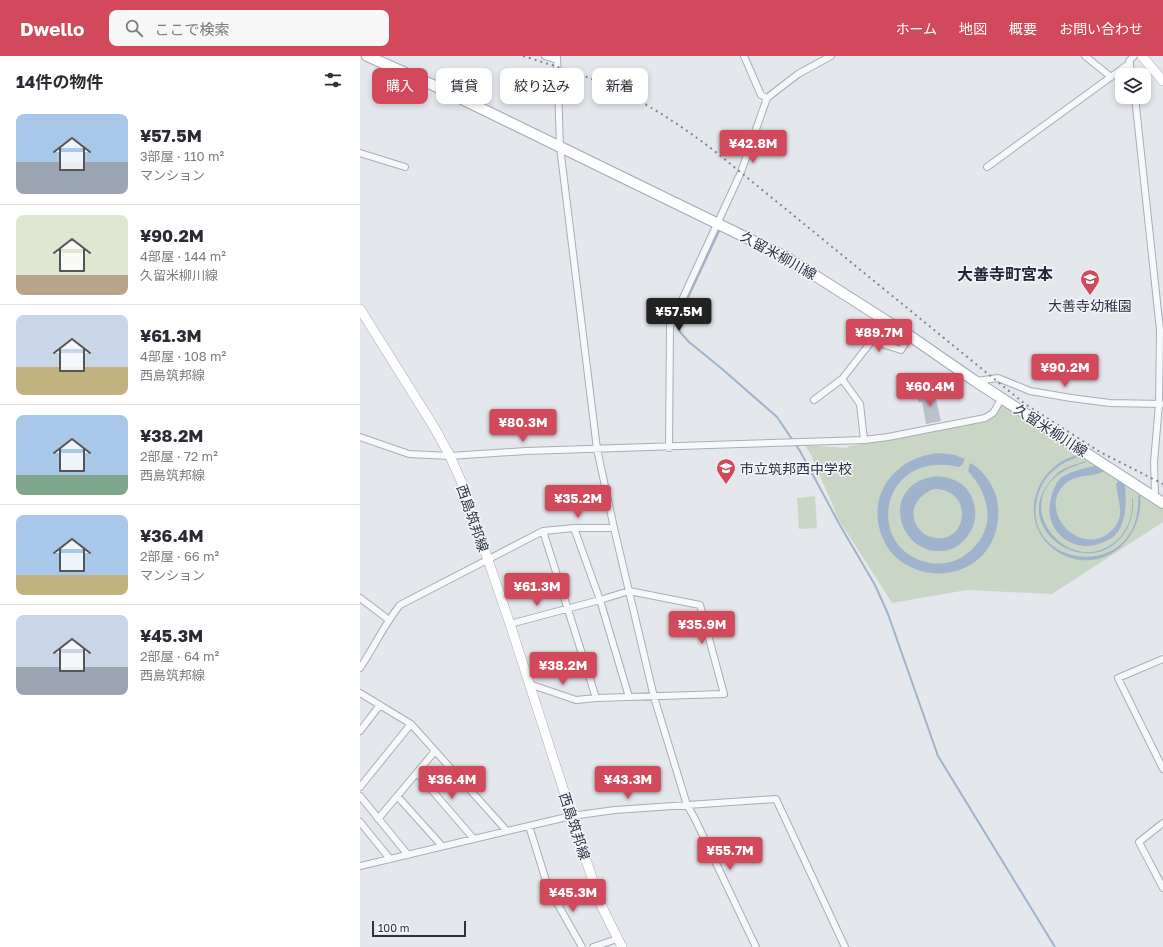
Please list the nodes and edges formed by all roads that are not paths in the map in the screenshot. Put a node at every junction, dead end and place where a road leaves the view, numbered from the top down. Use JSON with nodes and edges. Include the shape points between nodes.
{"nodes":[{"id":1,"x":367,"y":56,"type":"edge"},
{"id":2,"x":545,"y":56,"type":"edge"},
{"id":3,"x":744,"y":56,"type":"edge"},
{"id":4,"x":831,"y":56,"type":"edge"},
{"id":5,"x":1085,"y":56,"type":"edge"},
{"id":6,"x":1134,"y":56,"type":"edge"},
{"id":7,"x":1142,"y":56,"type":"edge"},
{"id":8,"x":557,"y":58,"type":"edge"},
{"id":9,"x":1130,"y":63,"type":"junction"},
{"id":10,"x":1131,"y":68,"type":"edge"},
{"id":11,"x":1111,"y":77,"type":"junction"},
{"id":12,"x":1163,"y":81,"type":"edge"},
{"id":13,"x":767,"y":98,"type":"junction"},
{"id":14,"x":1136,"y":104,"type":"edge"},
{"id":15,"x":560,"y":148,"type":"junction"},
{"id":16,"x":360,"y":153,"type":"edge"},
{"id":17,"x":405,"y":167,"type":"dead end"},
{"id":18,"x":987,"y":167,"type":"dead end"},
{"id":19,"x":719,"y":223,"type":"junction"},
{"id":20,"x":360,"y":309,"type":"edge"},
{"id":21,"x":910,"y":336,"type":"junction"},
{"id":22,"x":842,"y":378,"type":"junction"},
{"id":23,"x":975,"y":381,"type":"junction"},
{"id":24,"x":1002,"y":398,"type":"junction"},
{"id":25,"x":814,"y":400,"type":"dead end"},
{"id":26,"x":1161,"y":404,"type":"edge"},
{"id":27,"x":360,"y":437,"type":"edge"},
{"id":28,"x":864,"y":440,"type":"junction"},
{"id":29,"x":669,"y":448,"type":"junction"},
{"id":30,"x":597,"y":449,"type":"junction"},
{"id":31,"x":450,"y":456,"type":"junction"},
{"id":32,"x":1153,"y":496,"type":"junction"},
{"id":33,"x":1163,"y":503,"type":"edge"},
{"id":34,"x":574,"y":528,"type":"junction"},
{"id":35,"x":614,"y":528,"type":"junction"},
{"id":36,"x":543,"y":531,"type":"junction"},
{"id":37,"x":488,"y":559,"type":"junction"},
{"id":38,"x":629,"y":591,"type":"junction"},
{"id":39,"x":360,"y":599,"type":"edge"},
{"id":40,"x":600,"y":600,"type":"junction"},
{"id":41,"x":568,"y":609,"type":"junction"},
{"id":42,"x":389,"y":620,"type":"junction"},
{"id":43,"x":510,"y":624,"type":"junction"},
{"id":44,"x":1163,"y":659,"type":"edge"},
{"id":45,"x":360,"y":668,"type":"edge"},
{"id":46,"x":529,"y":684,"type":"junction"},
{"id":47,"x":360,"y":693,"type":"edge"},
{"id":48,"x":629,"y":697,"type":"junction"},
{"id":49,"x":654,"y":697,"type":"junction"},
{"id":50,"x":596,"y":698,"type":"junction"},
{"id":51,"x":380,"y":705,"type":"junction"},
{"id":52,"x":411,"y":724,"type":"junction"},
{"id":53,"x":360,"y":731,"type":"edge"},
{"id":54,"x":435,"y":751,"type":"junction"},
{"id":55,"x":1163,"y":769,"type":"edge"},
{"id":56,"x":417,"y":773,"type":"junction"},
{"id":57,"x":360,"y":786,"type":"edge"},
{"id":58,"x":398,"y":797,"type":"junction"},
{"id":59,"x":361,"y":798,"type":"edge"},
{"id":60,"x":687,"y":805,"type":"junction"},
{"id":61,"x":571,"y":816,"type":"junction"},
{"id":62,"x":378,"y":819,"type":"junction"},
{"id":63,"x":360,"y":822,"type":"edge"},
{"id":64,"x":1163,"y":822,"type":"edge"},
{"id":65,"x":530,"y":826,"type":"junction"},
{"id":66,"x":506,"y":830,"type":"junction"},
{"id":67,"x":473,"y":838,"type":"junction"},
{"id":68,"x":442,"y":846,"type":"junction"},
{"id":69,"x":408,"y":855,"type":"junction"},
{"id":70,"x":390,"y":859,"type":"junction"},
{"id":71,"x":360,"y":866,"type":"edge"},
{"id":72,"x":1163,"y":888,"type":"edge"},
{"id":73,"x":619,"y":943,"type":"edge"},
{"id":74,"x":582,"y":947,"type":"edge"},
{"id":75,"x":593,"y":947,"type":"edge"},
{"id":76,"x":756,"y":947,"type":"edge"},
{"id":77,"x":845,"y":947,"type":"edge"}],
"edges":[{"from":1,"to":15,"type":"main road","name":"久留米柳川線","via":[[433,85]]},
{"from":2,"to":8,"type":"street"},
{"from":3,"to":13,"type":"street","via":[[761,95]]},
{"from":4,"to":13,"type":"street","via":[[798,74]]},
{"from":5,"to":11,"type":"street"},
{"from":6,"to":9,"type":"street","via":[[1129,60]]},
{"from":7,"to":12,"type":"main road"},
{"from":8,"to":15,"type":"street"},
{"from":9,"to":10,"type":"street"},
{"from":9,"to":11,"type":"street"},
{"from":11,"to":18,"type":"street"},
{"from":13,"to":19,"type":"street","via":[[741,172]]},
{"from":14,"to":26,"type":"street","via":[[1160,330]]},
{"from":15,"to":19,"type":"main road","name":"久留米柳川線"},
{"from":15,"to":30,"type":"street"},
{"from":16,"to":17,"type":"street"},
{"from":19,"to":21,"type":"main road","name":"久留米柳川線","via":[[786,256]]},
{"from":19,"to":29,"type":"street","via":[[670,326]]},
{"from":20,"to":31,"type":"main road","name":"西島筑邦線"},
{"from":21,"to":22,"type":"street","via":[[901,350],[882,344],[875,337]]},
{"from":21,"to":23,"type":"main road","name":"久留米柳川線"},
{"from":22,"to":25,"type":"street"},
{"from":22,"to":28,"type":"street","via":[[860,404]]},
{"from":23,"to":24,"type":"main road","name":"久留米柳川線"},
{"from":23,"to":26,"type":"street","via":[[998,378],[1030,391],[1071,398],[1110,403]]},
{"from":24,"to":28,"type":"street","via":[[993,413],[985,418]]},
{"from":24,"to":32,"type":"main road","name":"久留米柳川線"},
{"from":26,"to":32,"type":"street"},
{"from":27,"to":31,"type":"street","via":[[409,454]]},
{"from":28,"to":29,"type":"street"},
{"from":29,"to":30,"type":"street"},
{"from":30,"to":31,"type":"street"},
{"from":30,"to":35,"type":"street"},
{"from":31,"to":37,"type":"main road","name":"西島筑邦線","via":[[461,480]]},
{"from":32,"to":33,"type":"main road","name":"久留米柳川線"},
{"from":34,"to":35,"type":"street"},
{"from":34,"to":36,"type":"street"},
{"from":34,"to":40,"type":"street"},
{"from":35,"to":38,"type":"street"},
{"from":36,"to":37,"type":"street"},
{"from":36,"to":41,"type":"street"},
{"from":37,"to":42,"type":"street","via":[[400,605]]},
{"from":37,"to":43,"type":"main road","name":"西島筑邦線"},
{"from":38,"to":40,"type":"street"},
{"from":38,"to":49,"type":"street"},
{"from":38,"to":49,"type":"street","via":[[700,605],[724,694]]},
{"from":39,"to":42,"type":"street"},
{"from":40,"to":41,"type":"street"},
{"from":40,"to":48,"type":"street"},
{"from":41,"to":43,"type":"street"},
{"from":41,"to":50,"type":"street"},
{"from":42,"to":45,"type":"street"},
{"from":43,"to":46,"type":"main road","name":"西島筑邦線"},
{"from":44,"to":55,"type":"street","via":[[1118,678]]},
{"from":46,"to":50,"type":"street","via":[[576,700]]},
{"from":46,"to":61,"type":"main road","name":"西島筑邦線"},
{"from":47,"to":51,"type":"street"},
{"from":48,"to":49,"type":"street"},
{"from":48,"to":50,"type":"street"},
{"from":49,"to":60,"type":"street"},
{"from":51,"to":52,"type":"street"},
{"from":51,"to":53,"type":"street"},
{"from":52,"to":54,"type":"street"},
{"from":52,"to":57,"type":"street"},
{"from":54,"to":56,"type":"street"},
{"from":54,"to":66,"type":"street"},
{"from":56,"to":58,"type":"street"},
{"from":56,"to":67,"type":"street"},
{"from":58,"to":62,"type":"street"},
{"from":58,"to":68,"type":"street"},
{"from":59,"to":62,"type":"street"},
{"from":60,"to":61,"type":"street"},
{"from":60,"to":76,"type":"street"},
{"from":60,"to":77,"type":"street","via":[[776,799]]},
{"from":61,"to":65,"type":"street"},
{"from":61,"to":73,"type":"main road","name":"西島筑邦線","via":[[600,903]]},
{"from":62,"to":69,"type":"street"},
{"from":63,"to":70,"type":"street"},
{"from":64,"to":72,"type":"street","via":[[1139,842]]},
{"from":65,"to":66,"type":"street"},
{"from":65,"to":74,"type":"street","via":[[548,887]]},
{"from":66,"to":67,"type":"street"},
{"from":67,"to":68,"type":"street"},
{"from":68,"to":69,"type":"street"},
{"from":69,"to":70,"type":"street"},
{"from":70,"to":71,"type":"street"},
{"from":73,"to":75,"type":"street"}]}
